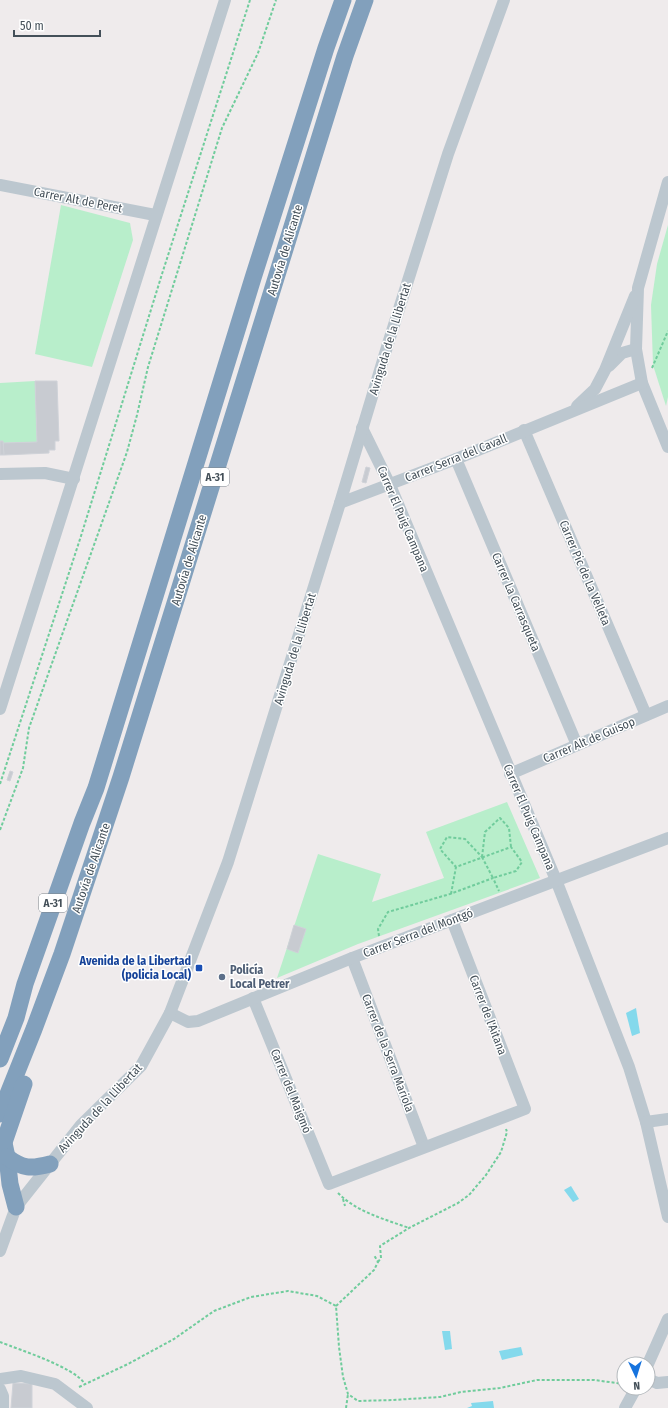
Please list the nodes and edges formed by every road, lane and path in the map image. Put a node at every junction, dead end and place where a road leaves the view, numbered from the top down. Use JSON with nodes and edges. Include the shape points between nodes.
{"nodes":[{"id":1,"x":225,"y":0,"type":"edge"},
{"id":2,"x":250,"y":0,"type":"edge"},
{"id":3,"x":276,"y":0,"type":"edge"},
{"id":4,"x":343,"y":0,"type":"edge"},
{"id":5,"x":365,"y":0,"type":"edge"},
{"id":6,"x":504,"y":0,"type":"edge"},
{"id":7,"x":668,"y":182,"type":"edge"},
{"id":8,"x":0,"y":185,"type":"edge"},
{"id":9,"x":155,"y":215,"type":"junction"},
{"id":10,"x":638,"y":288,"type":"junction"},
{"id":11,"x":668,"y":330,"type":"edge"},
{"id":12,"x":636,"y":349,"type":"junction"},
{"id":13,"x":653,"y":365,"type":"dead end"},
{"id":14,"x":605,"y":370,"type":"junction"},
{"id":15,"x":642,"y":383,"type":"junction"},
{"id":16,"x":572,"y":411,"type":"junction"},
{"id":17,"x":362,"y":428,"type":"junction"},
{"id":18,"x":524,"y":430,"type":"junction"},
{"id":19,"x":668,"y":447,"type":"edge"},
{"id":20,"x":456,"y":459,"type":"junction"},
{"id":21,"x":0,"y":474,"type":"edge"},
{"id":22,"x":74,"y":479,"type":"junction"},
{"id":23,"x":390,"y":485,"type":"junction"},
{"id":24,"x":340,"y":503,"type":"junction"},
{"id":25,"x":668,"y":706,"type":"edge"},
{"id":26,"x":0,"y":709,"type":"edge"},
{"id":27,"x":646,"y":715,"type":"junction"},
{"id":28,"x":577,"y":745,"type":"junction"},
{"id":29,"x":510,"y":774,"type":"junction"},
{"id":30,"x":0,"y":784,"type":"edge"},
{"id":31,"x":0,"y":830,"type":"edge"},
{"id":32,"x":668,"y":838,"type":"edge"},
{"id":33,"x":511,"y":847,"type":"junction"},
{"id":34,"x":482,"y":857,"type":"junction"},
{"id":35,"x":456,"y":868,"type":"junction"},
{"id":36,"x":493,"y":878,"type":"junction"},
{"id":37,"x":556,"y":880,"type":"junction"},
{"id":38,"x":450,"y":894,"type":"junction"},
{"id":39,"x":503,"y":901,"type":"junction"},
{"id":40,"x":452,"y":920,"type":"junction"},
{"id":41,"x":381,"y":947,"type":"junction"},
{"id":42,"x":352,"y":958,"type":"junction"},
{"id":43,"x":25,"y":984,"type":"junction"},
{"id":44,"x":253,"y":998,"type":"junction"},
{"id":45,"x":170,"y":1013,"type":"junction"},
{"id":46,"x":34,"y":1029,"type":"junction"},
{"id":47,"x":0,"y":1031,"type":"edge"},
{"id":48,"x":0,"y":1059,"type":"edge"},
{"id":49,"x":0,"y":1114,"type":"edge"},
{"id":50,"x":504,"y":1117,"type":"junction"},
{"id":51,"x":668,"y":1119,"type":"edge"},
{"id":52,"x":646,"y":1122,"type":"junction"},
{"id":53,"x":424,"y":1147,"type":"junction"},
{"id":54,"x":4,"y":1151,"type":"edge"},
{"id":55,"x":50,"y":1164,"type":"junction"},
{"id":56,"x":329,"y":1184,"type":"junction"},
{"id":57,"x":343,"y":1198,"type":"junction"},
{"id":58,"x":345,"y":1206,"type":"dead end"},
{"id":59,"x":16,"y":1207,"type":"junction"},
{"id":60,"x":668,"y":1216,"type":"edge"},
{"id":61,"x":410,"y":1228,"type":"junction"},
{"id":62,"x":0,"y":1251,"type":"edge"},
{"id":63,"x":374,"y":1255,"type":"dead end"},
{"id":64,"x":378,"y":1262,"type":"junction"},
{"id":65,"x":336,"y":1306,"type":"junction"},
{"id":66,"x":668,"y":1319,"type":"edge"},
{"id":67,"x":0,"y":1342,"type":"edge"},
{"id":68,"x":652,"y":1356,"type":"edge"},
{"id":69,"x":0,"y":1379,"type":"edge"},
{"id":70,"x":668,"y":1382,"type":"edge"},
{"id":71,"x":616,"y":1383,"type":"edge"},
{"id":72,"x":656,"y":1383,"type":"edge"},
{"id":73,"x":86,"y":1384,"type":"junction"},
{"id":74,"x":0,"y":1389,"type":"edge"},
{"id":75,"x":66,"y":1392,"type":"junction"},
{"id":76,"x":348,"y":1394,"type":"junction"},
{"id":77,"x":632,"y":1396,"type":"edge"},
{"id":78,"x":2,"y":1408,"type":"edge"},
{"id":79,"x":87,"y":1408,"type":"edge"},
{"id":80,"x":346,"y":1408,"type":"edge"},
{"id":81,"x":625,"y":1408,"type":"edge"}],
"edges":[{"from":1,"to":9,"type":"street"},
{"from":2,"to":30,"type":"path"},
{"from":3,"to":31,"type":"path","via":[[258,53],[222,128],[148,367],[127,452],[29,728],[23,768]]},
{"from":4,"to":43,"type":"highway","name":"Autovía de Alicante","number":"A-31","via":[[96,788]]},
{"from":5,"to":46,"type":"highway","name":"Autovía de Alicante","number":"A-31","via":[[338,78],[121,777]]},
{"from":6,"to":17,"type":"street","name":"Avinguda de la Llibertat","via":[[448,154]]},
{"from":7,"to":10,"type":"street"},
{"from":8,"to":9,"type":"street","name":"Carrer Alt de Peret"},
{"from":9,"to":22,"type":"street"},
{"from":10,"to":12,"type":"street"},
{"from":10,"to":14,"type":"street","name":"Carrer Serra del Cavall"},
{"from":11,"to":13,"type":"path"},
{"from":12,"to":14,"type":"street","name":"Carrer Serra del Cavall","via":[[622,353]]},
{"from":12,"to":15,"type":"street"},
{"from":14,"to":16,"type":"street","name":"Carrer Serra del Cavall","via":[[595,389]]},
{"from":15,"to":16,"type":"street","name":"Carrer Serra del Cavall"},
{"from":15,"to":19,"type":"street"},
{"from":16,"to":18,"type":"street","name":"Carrer Serra del Cavall"},
{"from":17,"to":23,"type":"street","name":"Carrer El Puig Campana"},
{"from":17,"to":24,"type":"street","name":"Avinguda de la Llibertat"},
{"from":18,"to":20,"type":"street","name":"Carrer Serra del Cavall"},
{"from":18,"to":27,"type":"street","name":"Carrer Pic de La Velleta"},
{"from":20,"to":23,"type":"street","name":"Carrer Serra del Cavall"},
{"from":20,"to":28,"type":"street","name":"Carrer La Carrasqueta"},
{"from":21,"to":22,"type":"street","via":[[44,473]]},
{"from":22,"to":26,"type":"street"},
{"from":23,"to":24,"type":"street","name":"Carrer Serra del Cavall"},
{"from":23,"to":29,"type":"street","name":"Carrer El Puig Campana"},
{"from":24,"to":45,"type":"street","name":"Avinguda de la Llibertat","via":[[228,862]]},
{"from":25,"to":27,"type":"street","name":"Carrer Alt de Guisop"},
{"from":27,"to":28,"type":"street","name":"Carrer Alt de Guisop"},
{"from":28,"to":29,"type":"street","name":"Carrer Alt de Guisop"},
{"from":29,"to":37,"type":"street","name":"Carrer El Puig Campana"},
{"from":32,"to":37,"type":"street","name":"Carrer Serra del Montgó"},
{"from":33,"to":34,"type":"path"},
{"from":33,"to":34,"type":"path","via":[[509,828],[500,818],[485,832]]},
{"from":33,"to":36,"type":"path","via":[[522,862],[516,871]]},
{"from":34,"to":35,"type":"path"},
{"from":34,"to":35,"type":"path","via":[[465,839],[447,836],[440,850]]},
{"from":34,"to":36,"type":"path"},
{"from":35,"to":38,"type":"path"},
{"from":36,"to":38,"type":"path"},
{"from":36,"to":39,"type":"path"},
{"from":37,"to":39,"type":"street","name":"Carrer Serra del Montgó"},
{"from":37,"to":52,"type":"street","name":"Carrer El Puig Campana","via":[[629,1067]]},
{"from":38,"to":41,"type":"path","via":[[388,912],[378,929]]},
{"from":39,"to":40,"type":"street","name":"Carrer Serra del Montgó"},
{"from":40,"to":41,"type":"street","name":"Carrer Serra del Montgó"},
{"from":40,"to":50,"type":"street","name":"Carrer de l'Aitana","via":[[524,1109]]},
{"from":41,"to":42,"type":"street","name":"Carrer Serra del Montgó"},
{"from":42,"to":44,"type":"street","name":"Carrer Serra del Montgó"},
{"from":42,"to":53,"type":"street","name":"Carrer de la Serra Mariola"},
{"from":43,"to":47,"type":"highway","via":[[10,1007]]},
{"from":43,"to":48,"type":"highway","name":"Autovía de Alicante","number":"A-31","via":[[16,1018]]},
{"from":44,"to":45,"type":"street","name":"Carrer Serra del Montgó","via":[[198,1021],[188,1022]]},
{"from":44,"to":56,"type":"street","name":"Carrer del Maigmó"},
{"from":45,"to":55,"type":"street","name":"Avinguda de la Llibertat","via":[[141,1066],[81,1125]]},
{"from":46,"to":49,"type":"highway","name":"Autovía de Alicante","number":"A-31"},
{"from":46,"to":54,"type":"highway","via":[[33,1058]]},
{"from":50,"to":53,"type":"street"},
{"from":50,"to":61,"type":"path","via":[[507,1132],[501,1152],[486,1175],[469,1195],[458,1203]]},
{"from":51,"to":52,"type":"street"},
{"from":52,"to":60,"type":"street","name":"Carrer El Puig Campana"},
{"from":53,"to":56,"type":"street"},
{"from":54,"to":55,"type":"highway","via":[[16,1164],[26,1168]]},
{"from":54,"to":59,"type":"highway"},
{"from":55,"to":59,"type":"street","name":"Avinguda de la Llibertat"},
{"from":56,"to":57,"type":"path"},
{"from":57,"to":58,"type":"path"},
{"from":57,"to":61,"type":"path","via":[[357,1208]]},
{"from":59,"to":62,"type":"street","name":"Avinguda de la Llibertat"},
{"from":61,"to":64,"type":"path","via":[[380,1246],[381,1258]]},
{"from":63,"to":64,"type":"path"},
{"from":64,"to":65,"type":"path","via":[[374,1270]]},
{"from":65,"to":73,"type":"path","via":[[317,1296],[288,1291],[251,1297],[214,1311],[167,1342]]},
{"from":65,"to":76,"type":"path","via":[[343,1377]]},
{"from":66,"to":68,"type":"street"},
{"from":67,"to":73,"type":"path","via":[[69,1371]]},
{"from":69,"to":75,"type":"street","via":[[21,1376],[55,1384]]},
{"from":70,"to":72,"type":"street"},
{"from":71,"to":76,"type":"path","via":[[594,1380],[537,1380],[440,1397],[393,1400],[358,1401]]},
{"from":73,"to":75,"type":"path"},
{"from":74,"to":78,"type":"street","via":[[3,1396]]},
{"from":75,"to":79,"type":"street"},
{"from":76,"to":80,"type":"path"},
{"from":77,"to":81,"type":"street"}]}
